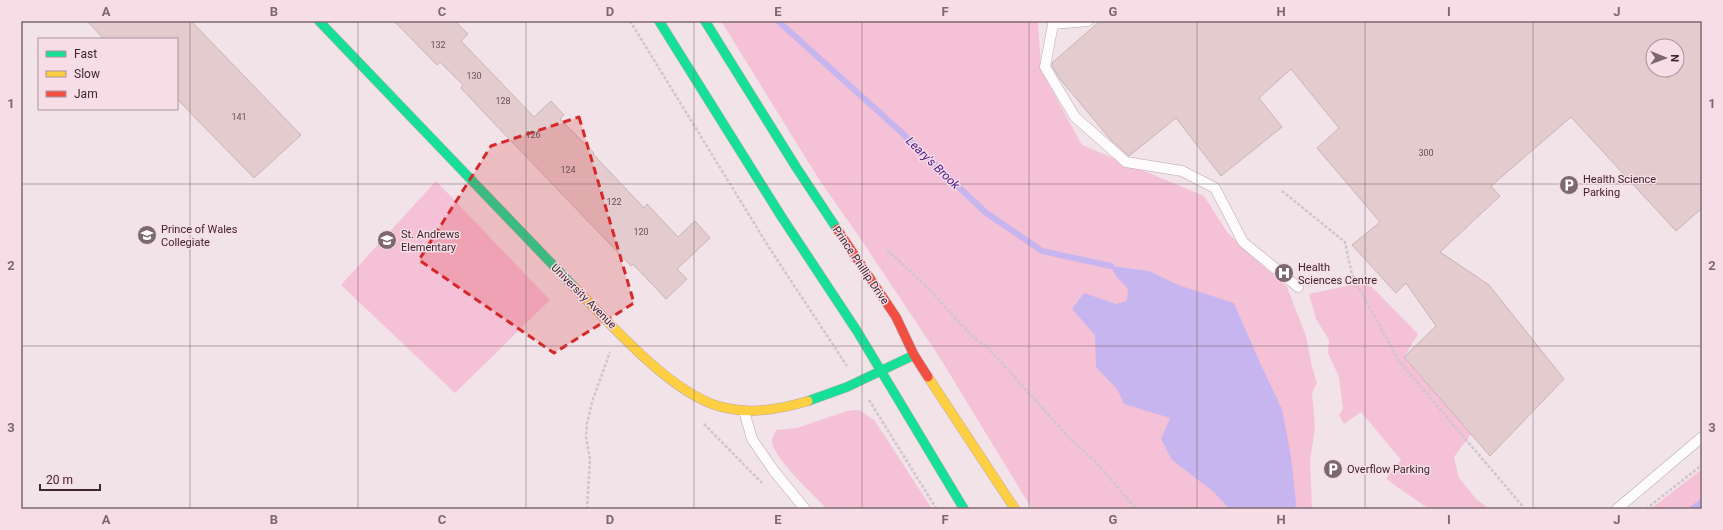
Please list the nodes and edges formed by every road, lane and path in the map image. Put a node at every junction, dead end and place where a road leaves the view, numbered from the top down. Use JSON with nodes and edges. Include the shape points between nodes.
{"nodes":[{"id":1,"x":319,"y":21,"type":"edge"},
{"id":2,"x":630,"y":21,"type":"edge"},
{"id":3,"x":659,"y":21,"type":"edge"},
{"id":4,"x":705,"y":21,"type":"edge"},
{"id":5,"x":1088,"y":21,"type":"edge"},
{"id":6,"x":1052,"y":22,"type":"edge"},
{"id":7,"x":1282,"y":191,"type":"dead end"},
{"id":8,"x":887,"y":250,"type":"dead end"},
{"id":9,"x":1298,"y":287,"type":"dead end"},
{"id":10,"x":835,"y":349,"type":"dead end"},
{"id":11,"x":610,"y":352,"type":"dead end"},
{"id":12,"x":914,"y":355,"type":"junction"},
{"id":13,"x":882,"y":371,"type":"junction"},
{"id":14,"x":744,"y":411,"type":"junction"},
{"id":15,"x":882,"y":421,"type":"dead end"},
{"id":16,"x":702,"y":422,"type":"dead end"},
{"id":17,"x":1702,"y":437,"type":"edge"},
{"id":18,"x":1702,"y":465,"type":"edge"},
{"id":19,"x":766,"y":487,"type":"dead end"},
{"id":20,"x":586,"y":509,"type":"edge"},
{"id":21,"x":806,"y":509,"type":"edge"},
{"id":22,"x":937,"y":509,"type":"edge"},
{"id":23,"x":964,"y":509,"type":"edge"},
{"id":24,"x":1015,"y":509,"type":"edge"},
{"id":25,"x":1136,"y":509,"type":"edge"},
{"id":26,"x":1525,"y":509,"type":"edge"},
{"id":27,"x":1617,"y":509,"type":"edge"},
{"id":28,"x":1646,"y":509,"type":"edge"}],
"edges":[{"from":1,"to":14,"type":"main road","name":"University Avenue","via":[[560,272],[666,376],[685,391],[708,402],[726,409]]},
{"from":2,"to":10,"type":"path","via":[[770,249]]},
{"from":3,"to":13,"type":"main road"},
{"from":4,"to":12,"type":"main road","name":"Prince Phillip Drive","via":[[796,167],[896,317]]},
{"from":5,"to":6,"type":"lane"},
{"from":6,"to":9,"type":"lane","via":[[1045,67],[1075,117],[1126,162],[1182,171],[1215,188],[1243,242]]},
{"from":7,"to":26,"type":"path","via":[[1345,242],[1352,275],[1399,361]]},
{"from":8,"to":25,"type":"path","via":[[927,287],[971,335],[988,348],[1074,443],[1096,462]]},
{"from":11,"to":20,"type":"path","via":[[587,423],[586,437],[590,458]]},
{"from":12,"to":13,"type":"main road","name":"University Avenue"},
{"from":12,"to":24,"type":"main road","name":"Prince Phillip Drive"},
{"from":13,"to":14,"type":"main road","name":"University Avenue","via":[[808,402],[773,409]]},
{"from":13,"to":23,"type":"main road"},
{"from":14,"to":21,"type":"lane","via":[[752,439],[774,471]]},
{"from":15,"to":22,"type":"path"},
{"from":16,"to":19,"type":"path"},
{"from":17,"to":27,"type":"lane"},
{"from":18,"to":28,"type":"path"}]}
